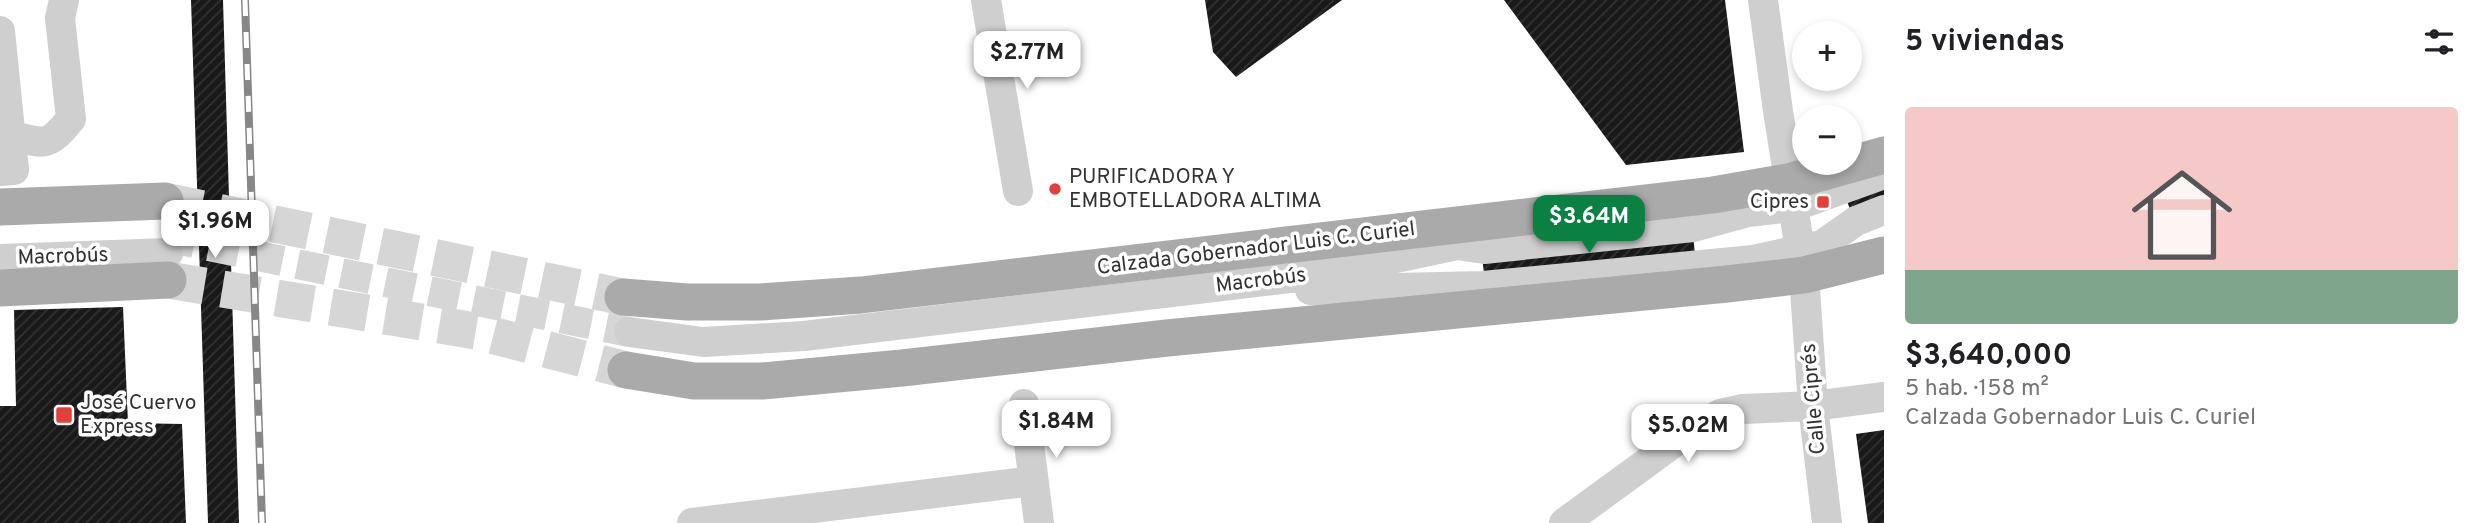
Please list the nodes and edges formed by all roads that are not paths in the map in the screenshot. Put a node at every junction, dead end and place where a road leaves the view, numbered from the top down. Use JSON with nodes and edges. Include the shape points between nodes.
{"nodes":[{"id":1,"x":64,"y":0,"type":"edge"},
{"id":2,"x":986,"y":0,"type":"edge"},
{"id":3,"x":1763,"y":0,"type":"edge"},
{"id":4,"x":0,"y":31,"type":"edge"},
{"id":5,"x":10,"y":135,"type":"junction"},
{"id":6,"x":1884,"y":155,"type":"edge"},
{"id":7,"x":0,"y":171,"type":"edge"},
{"id":8,"x":1884,"y":174,"type":"edge"},
{"id":9,"x":1018,"y":191,"type":"dead end"},
{"id":10,"x":1791,"y":195,"type":"junction"},
{"id":11,"x":165,"y":201,"type":"tunnel mouth"},
{"id":12,"x":0,"y":207,"type":"edge"},
{"id":13,"x":1884,"y":210,"type":"edge"},
{"id":14,"x":0,"y":242,"type":"edge"},
{"id":15,"x":1884,"y":256,"type":"edge"},
{"id":16,"x":167,"y":257,"type":"junction"},
{"id":17,"x":0,"y":259,"type":"edge"},
{"id":18,"x":1802,"y":262,"type":"junction"},
{"id":19,"x":0,"y":288,"type":"edge"},
{"id":20,"x":1884,"y":397,"type":"edge"},
{"id":21,"x":1024,"y":404,"type":"dead end"},
{"id":22,"x":1813,"y":405,"type":"junction"},
{"id":23,"x":1033,"y":481,"type":"junction"},
{"id":24,"x":692,"y":523,"type":"edge"},
{"id":25,"x":1039,"y":523,"type":"edge"},
{"id":26,"x":1564,"y":523,"type":"edge"},
{"id":27,"x":1827,"y":523,"type":"edge"}],
"edges":[{"from":1,"to":5,"type":"street","via":[[60,18],[71,119],[54,139],[38,143]]},
{"from":2,"to":9,"type":"street"},
{"from":3,"to":10,"type":"street","name":"Calle Ciprés"},
{"from":4,"to":5,"type":"street"},
{"from":5,"to":7,"type":"street","via":[[14,170]]},
{"from":6,"to":10,"type":"main road","name":"Calzada Gobernador Luis C. Curiel"},
{"from":8,"to":10,"type":"street"},
{"from":10,"to":18,"type":"street","name":"Calle Ciprés"},
{"from":10,"to":18,"type":"main road","name":"Calzada Gobernador Luis C. Curiel","via":[[1713,195],[861,295],[687,302],[627,336],[694,381],[762,381]]},
{"from":11,"to":12,"type":"main road"},
{"from":13,"to":18,"type":"street","via":[[1856,221]]},
{"from":14,"to":16,"type":"street","name":"Macrobús"},
{"from":15,"to":18,"type":"main road","name":"Calzada Gobernador Luis C. Curiel"},
{"from":16,"to":17,"type":"street","name":"Macrobús"},
{"from":16,"to":19,"type":"main road"},
{"from":18,"to":22,"type":"street","name":"Calle Ciprés"},
{"from":20,"to":22,"type":"street"},
{"from":21,"to":23,"type":"street"},
{"from":22,"to":26,"type":"street","via":[[1720,414]]},
{"from":22,"to":27,"type":"street","name":"Calle Ciprés"},
{"from":23,"to":24,"type":"street"},
{"from":23,"to":25,"type":"street"}]}
